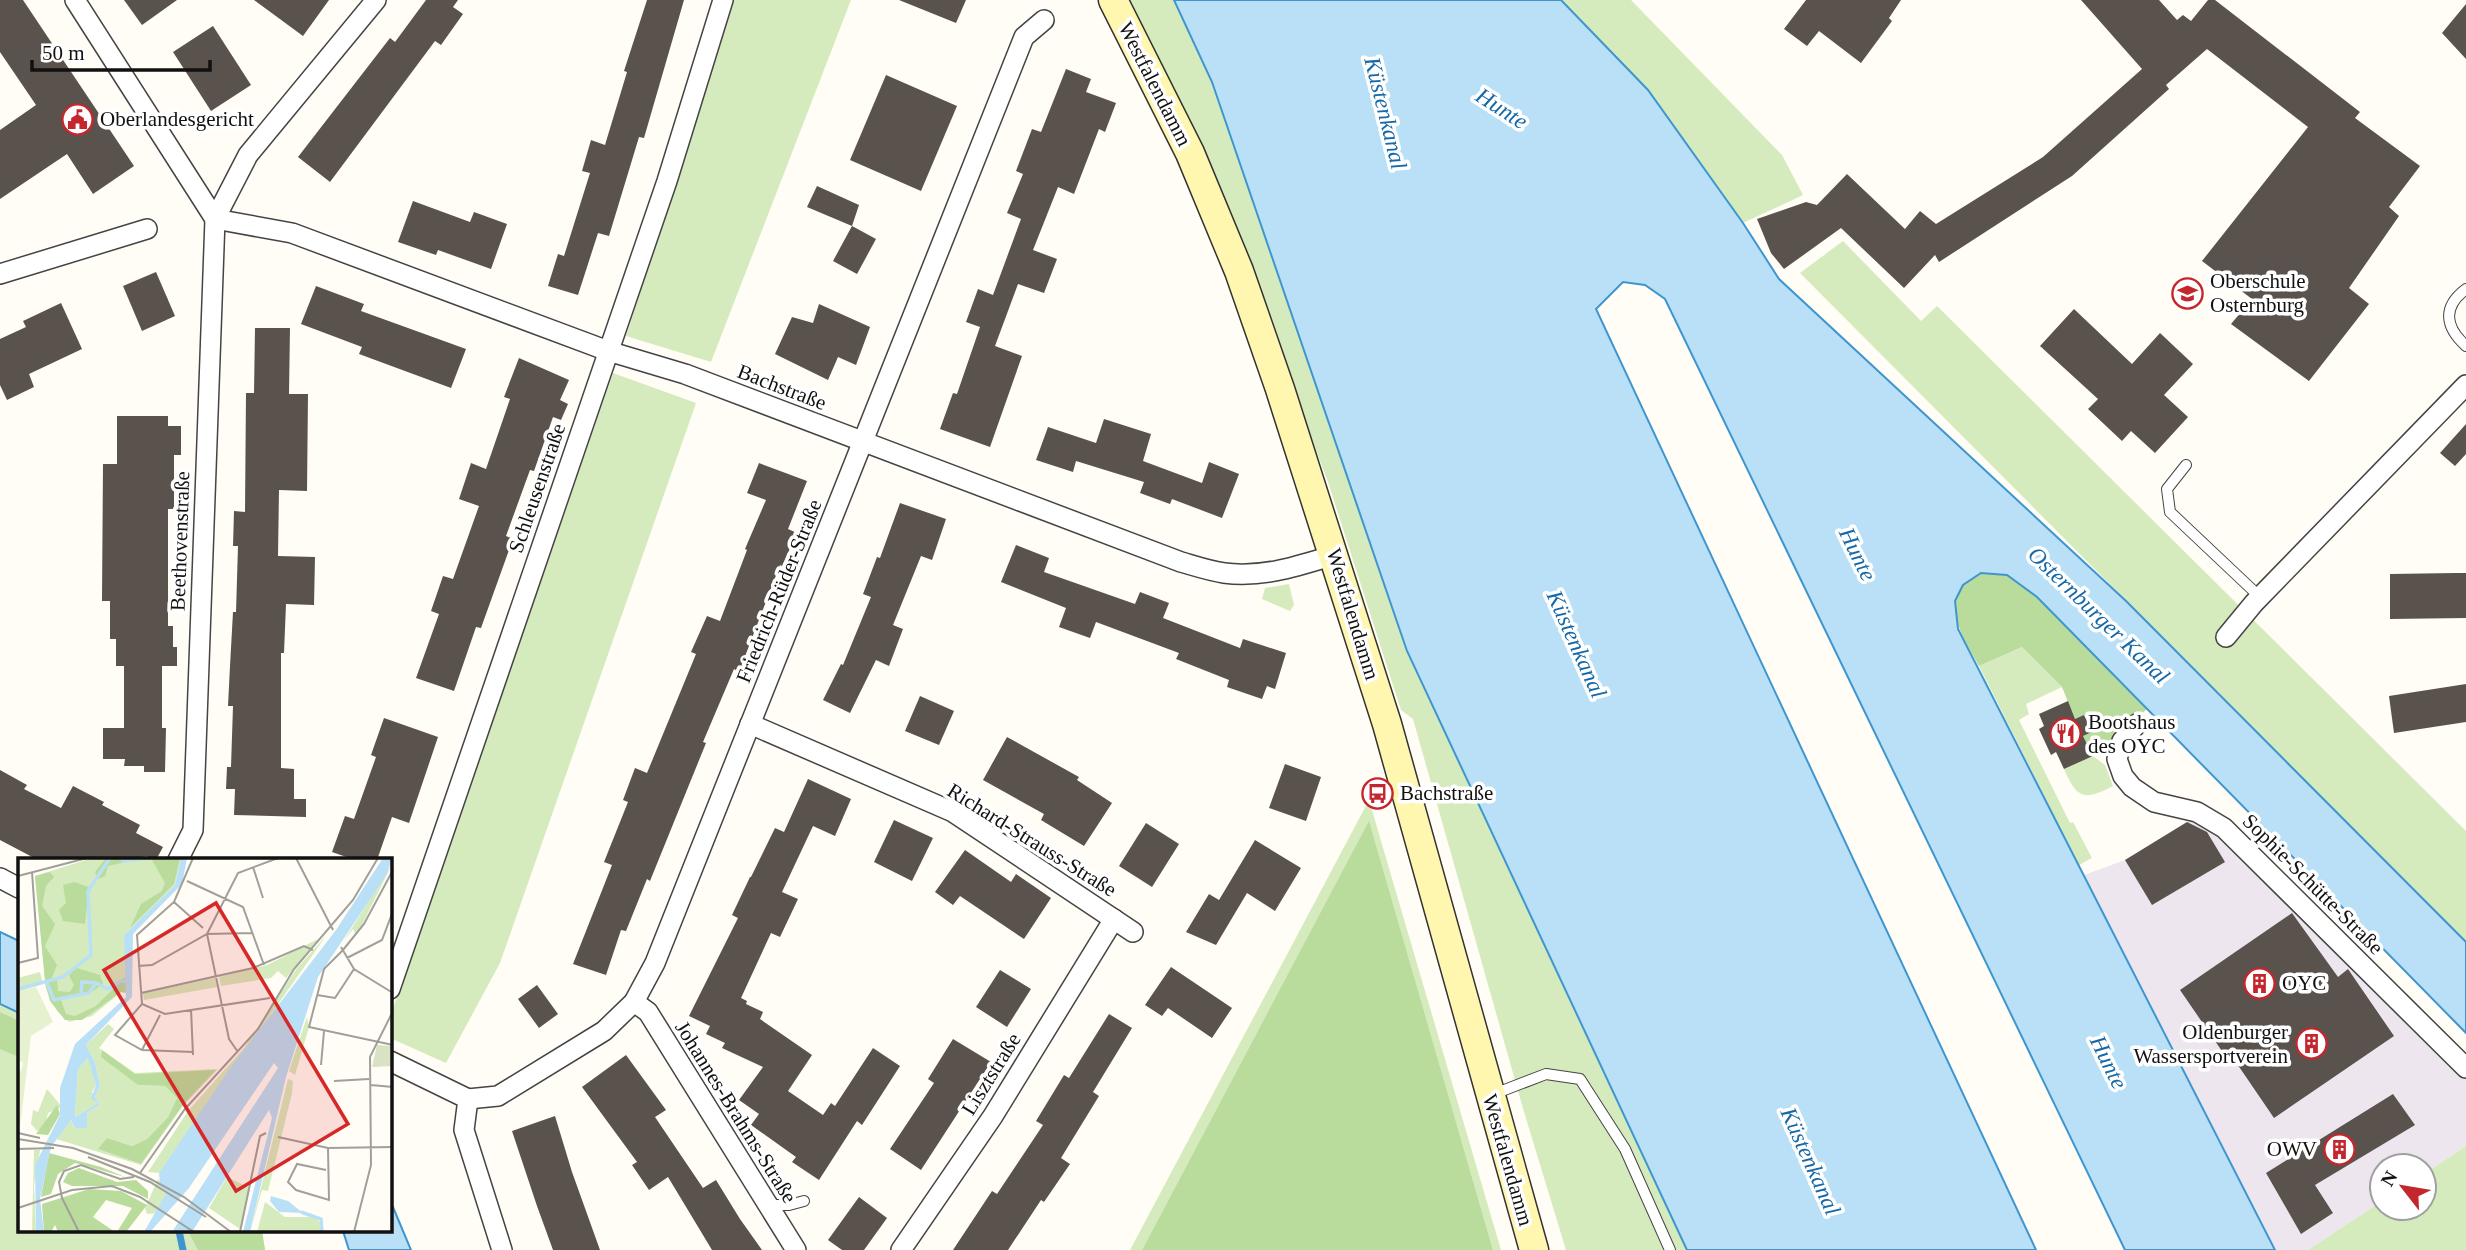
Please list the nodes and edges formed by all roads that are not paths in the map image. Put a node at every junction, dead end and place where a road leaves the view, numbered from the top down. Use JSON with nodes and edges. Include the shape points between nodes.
{"nodes":[{"id":1,"x":75,"y":0,"type":"edge"},
{"id":2,"x":376,"y":0,"type":"edge"},
{"id":3,"x":723,"y":0,"type":"edge"},
{"id":4,"x":1112,"y":0,"type":"edge"},
{"id":5,"x":1044,"y":19,"type":"dead end"},
{"id":6,"x":215,"y":219,"type":"junction"},
{"id":7,"x":146,"y":229,"type":"dead end"},
{"id":8,"x":0,"y":274,"type":"edge"},
{"id":9,"x":2466,"y":289,"type":"edge"},
{"id":10,"x":2466,"y":346,"type":"edge"},
{"id":11,"x":608,"y":351,"type":"junction"},
{"id":12,"x":2466,"y":385,"type":"edge"},
{"id":13,"x":863,"y":443,"type":"junction"},
{"id":14,"x":2186,"y":465,"type":"dead end"},
{"id":15,"x":1334,"y":555,"type":"junction"},
{"id":16,"x":2260,"y":597,"type":"junction"},
{"id":17,"x":2226,"y":637,"type":"dead end"},
{"id":18,"x":750,"y":724,"type":"junction"},
{"id":19,"x":2137,"y":724,"type":"dead end"},
{"id":20,"x":179,"y":858,"type":"edge"},
{"id":21,"x":0,"y":878,"type":"edge"},
{"id":22,"x":18,"y":887,"type":"edge"},
{"id":23,"x":1114,"y":919,"type":"junction"},
{"id":24,"x":1133,"y":932,"type":"dead end"},
{"id":25,"x":392,"y":983,"type":"edge"},
{"id":26,"x":634,"y":1002,"type":"junction"},
{"id":27,"x":392,"y":1062,"type":"edge"},
{"id":28,"x":2466,"y":1068,"type":"edge"},
{"id":29,"x":1489,"y":1096,"type":"junction"},
{"id":30,"x":468,"y":1099,"type":"junction"},
{"id":31,"x":804,"y":1201,"type":"dead end"},
{"id":32,"x":767,"y":1205,"type":"junction"},
{"id":33,"x":502,"y":1250,"type":"edge"},
{"id":34,"x":796,"y":1250,"type":"edge"},
{"id":35,"x":901,"y":1250,"type":"edge"},
{"id":36,"x":1534,"y":1250,"type":"edge"},
{"id":37,"x":1670,"y":1250,"type":"edge"}],
"edges":[{"from":1,"to":6,"type":"street"},
{"from":2,"to":6,"type":"street","via":[[248,156]]},
{"from":3,"to":11,"type":"street","name":"Schleusenstraße"},
{"from":4,"to":15,"type":"street","name":"Westfalendamm","via":[[1190,153],[1239,271]]},
{"from":5,"to":13,"type":"street","name":"Friedrich-Rüder-Straße","via":[[1024,37]]},
{"from":6,"to":11,"type":"street","name":"Bachstraße","via":[[292,233]]},
{"from":6,"to":20,"type":"street","name":"Beethovenstraße","via":[[193,830]]},
{"from":7,"to":8,"type":"street"},
{"from":9,"to":10,"type":"lane","via":[[2452,302],[2448,319]]},
{"from":11,"to":13,"type":"street","name":"Bachstraße","via":[[685,374]]},
{"from":11,"to":25,"type":"street","name":"Schleusenstraße"},
{"from":12,"to":16,"type":"street"},
{"from":13,"to":15,"type":"street","name":"Bachstraße","via":[[1181,562],[1223,573],[1275,572]]},
{"from":13,"to":18,"type":"street","name":"Friedrich-Rüder-Straße"},
{"from":14,"to":16,"type":"lane","via":[[2167,489],[2171,512]]},
{"from":15,"to":29,"type":"street","name":"Westfalendamm","via":[[1418,830]]},
{"from":16,"to":17,"type":"street"},
{"from":18,"to":23,"type":"street","name":"Richard-Strauss-Straße","via":[[953,812]]},
{"from":18,"to":26,"type":"street","name":"Friedrich-Rüder-Straße","via":[[656,963]]},
{"from":19,"to":28,"type":"street","name":"Sophie-Schütte-Straße","via":[[2122,741],[2117,758],[2132,788],[2154,802],[2197,812],[2224,828]]},
{"from":21,"to":22,"type":"street"},
{"from":23,"to":24,"type":"street","name":"Richard-Strauss-Straße"},
{"from":23,"to":35,"type":"street","name":"Lisztstraße","via":[[993,1116]]},
{"from":26,"to":30,"type":"street","name":"Friedrich-Rüder-Straße","via":[[604,1031],[498,1096]]},
{"from":26,"to":32,"type":"street","name":"Johannes-Brahms-Straße","via":[[648,1012]]},
{"from":27,"to":30,"type":"street"},
{"from":29,"to":36,"type":"street","name":"Westfalendamm"},
{"from":29,"to":37,"type":"lane","via":[[1546,1074],[1580,1079],[1625,1149]]},
{"from":30,"to":33,"type":"street","via":[[464,1130]]},
{"from":31,"to":32,"type":"lane"},
{"from":32,"to":34,"type":"street","name":"Johannes-Brahms-Straße"}]}
